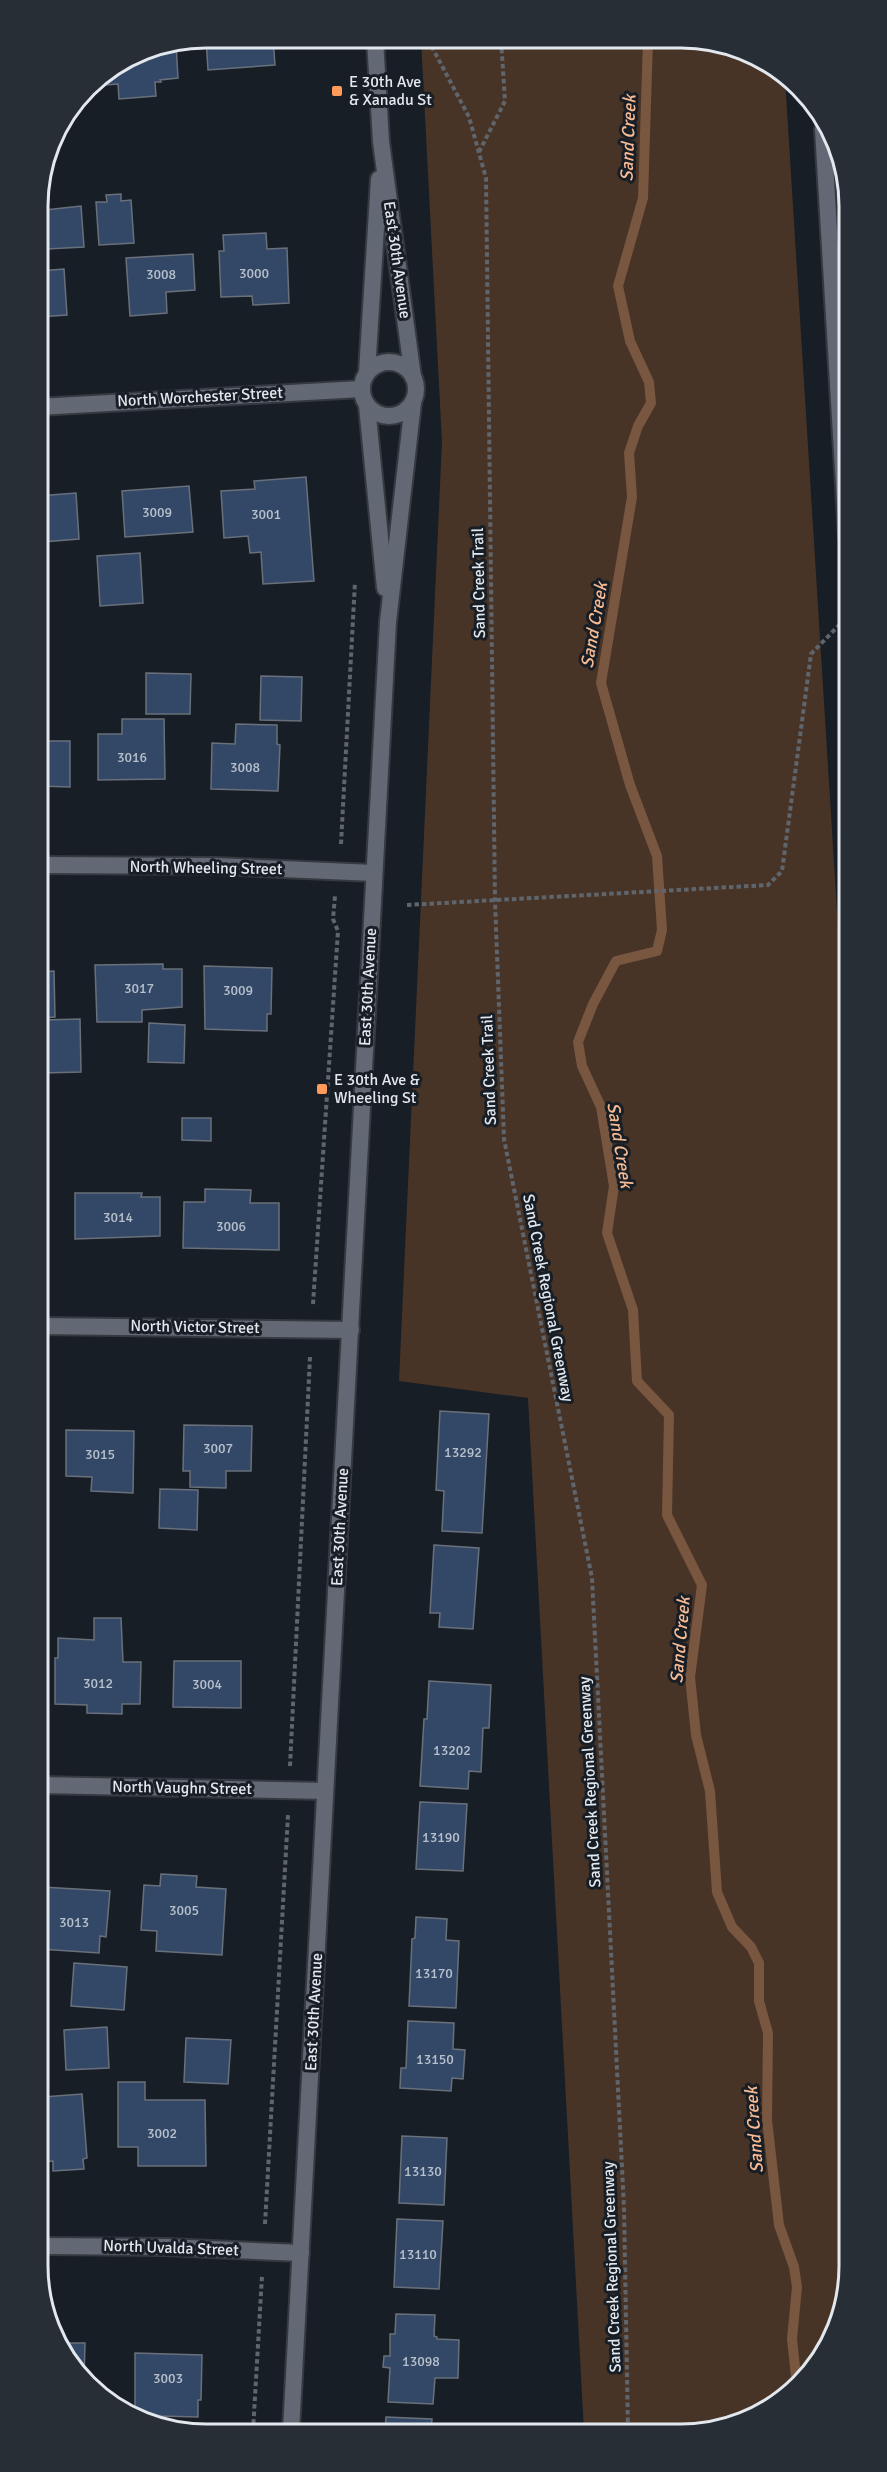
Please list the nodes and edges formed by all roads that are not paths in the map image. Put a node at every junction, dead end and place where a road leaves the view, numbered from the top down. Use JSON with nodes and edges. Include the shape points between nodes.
{"nodes":[{"id":1,"x":376,"y":48,"type":"edge"},
{"id":2,"x":824,"y":138,"type":"edge"},
{"id":3,"x":381,"y":142,"type":"junction"},
{"id":4,"x":839,"y":326,"type":"edge"},
{"id":5,"x":367,"y":372,"type":"junction"},
{"id":6,"x":414,"y":377,"type":"junction"},
{"id":7,"x":361,"y":389,"type":"junction"},
{"id":8,"x":413,"y":403,"type":"junction"},
{"id":9,"x":48,"y":406,"type":"edge"},
{"id":10,"x":367,"y":406,"type":"junction"},
{"id":11,"x":388,"y":622,"type":"junction"},
{"id":12,"x":48,"y":865,"type":"edge"},
{"id":13,"x":374,"y":873,"type":"junction"},
{"id":14,"x":48,"y":1326,"type":"edge"},
{"id":15,"x":351,"y":1330,"type":"junction"},
{"id":16,"x":48,"y":1785,"type":"edge"},
{"id":17,"x":325,"y":1791,"type":"junction"},
{"id":18,"x":48,"y":2246,"type":"edge"},
{"id":19,"x":301,"y":2253,"type":"junction"},
{"id":20,"x":291,"y":2424,"type":"edge"}],
"edges":[{"from":1,"to":3,"type":"street","name":"East 30th Avenue"},
{"from":2,"to":4,"type":"street"},
{"from":3,"to":5,"type":"street","name":"East 30th Avenue"},
{"from":3,"to":6,"type":"street","name":"East 30th Avenue"},
{"from":5,"to":6,"type":"street","via":[[392,362],[408,369]]},
{"from":5,"to":7,"type":"street"},
{"from":6,"to":8,"type":"street","via":[[417,385]]},
{"from":7,"to":9,"type":"street","name":"North Worchester Street"},
{"from":7,"to":10,"type":"street"},
{"from":8,"to":10,"type":"street","via":[[407,411],[390,417]]},
{"from":8,"to":11,"type":"street","name":"East 30th Avenue"},
{"from":10,"to":11,"type":"street","name":"East 30th Avenue"},
{"from":11,"to":13,"type":"street","name":"East 30th Avenue"},
{"from":12,"to":13,"type":"street","name":"North Wheeling Street","via":[[216,866]]},
{"from":13,"to":15,"type":"street","name":"East 30th Avenue"},
{"from":14,"to":15,"type":"street","name":"North Victor Street"},
{"from":15,"to":17,"type":"street","name":"East 30th Avenue"},
{"from":16,"to":17,"type":"street","name":"North Vaughn Street"},
{"from":17,"to":19,"type":"street","name":"East 30th Avenue"},
{"from":18,"to":19,"type":"street","name":"North Uvalda Street"},
{"from":19,"to":20,"type":"street","name":"East 30th Avenue"}]}
